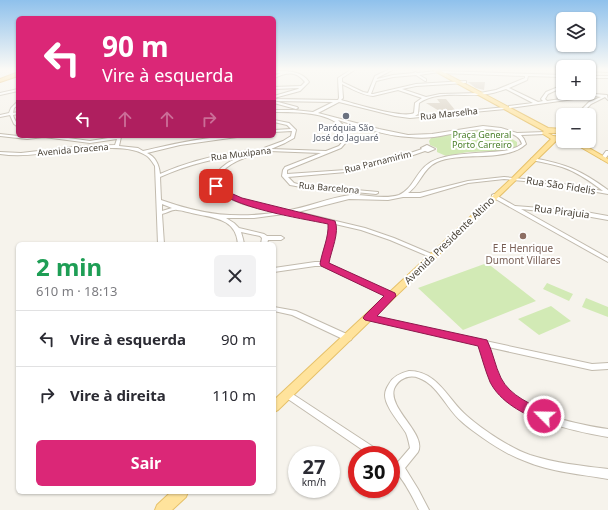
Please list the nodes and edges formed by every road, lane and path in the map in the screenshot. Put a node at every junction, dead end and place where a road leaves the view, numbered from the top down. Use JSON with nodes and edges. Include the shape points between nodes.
{"nodes":[{"id":1,"x":290,"y":93,"type":"edge"},
{"id":2,"x":341,"y":93,"type":"edge"},
{"id":3,"x":362,"y":93,"type":"edge"},
{"id":4,"x":385,"y":93,"type":"edge"},
{"id":5,"x":409,"y":93,"type":"edge"},
{"id":6,"x":487,"y":93,"type":"edge"},
{"id":7,"x":516,"y":93,"type":"edge"},
{"id":8,"x":547,"y":93,"type":"edge"},
{"id":9,"x":482,"y":94,"type":"junction"},
{"id":10,"x":369,"y":95,"type":"joint"},
{"id":11,"x":596,"y":95,"type":"edge"},
{"id":12,"x":280,"y":96,"type":"junction"},
{"id":13,"x":596,"y":96,"type":"edge"},
{"id":14,"x":276,"y":97,"type":"edge"},
{"id":15,"x":608,"y":97,"type":"edge"},
{"id":16,"x":426,"y":98,"type":"junction"},
{"id":17,"x":599,"y":98,"type":"junction"},
{"id":18,"x":284,"y":100,"type":"junction"},
{"id":19,"x":560,"y":100,"type":"edge"},
{"id":20,"x":276,"y":101,"type":"edge"},
{"id":21,"x":339,"y":101,"type":"junction"},
{"id":22,"x":276,"y":102,"type":"edge"},
{"id":23,"x":546,"y":102,"type":"junction"},
{"id":24,"x":538,"y":103,"type":"junction"},
{"id":25,"x":16,"y":105,"type":"edge"},
{"id":26,"x":507,"y":107,"type":"junction"},
{"id":27,"x":585,"y":108,"type":"edge"},
{"id":28,"x":276,"y":111,"type":"edge"},
{"id":29,"x":307,"y":111,"type":"junction"},
{"id":30,"x":16,"y":113,"type":"edge"},
{"id":31,"x":314,"y":113,"type":"junction"},
{"id":32,"x":11,"y":114,"type":"junction"},
{"id":33,"x":416,"y":114,"type":"junction"},
{"id":34,"x":0,"y":116,"type":"edge"},
{"id":35,"x":330,"y":117,"type":"junction"},
{"id":36,"x":410,"y":117,"type":"junction"},
{"id":37,"x":427,"y":117,"type":"junction"},
{"id":38,"x":276,"y":121,"type":"edge"},
{"id":39,"x":16,"y":124,"type":"edge"},
{"id":40,"x":356,"y":124,"type":"junction"},
{"id":41,"x":343,"y":126,"type":"junction"},
{"id":42,"x":294,"y":130,"type":"junction"},
{"id":43,"x":556,"y":130,"type":"edge"},
{"id":44,"x":276,"y":131,"type":"edge"},
{"id":45,"x":548,"y":131,"type":"junction"},
{"id":46,"x":517,"y":134,"type":"junction"},
{"id":47,"x":0,"y":135,"type":"edge"},
{"id":48,"x":16,"y":137,"type":"edge"},
{"id":49,"x":424,"y":137,"type":"junction"},
{"id":50,"x":61,"y":138,"type":"edge"},
{"id":51,"x":115,"y":138,"type":"edge"},
{"id":52,"x":121,"y":138,"type":"edge"},
{"id":53,"x":223,"y":138,"type":"edge"},
{"id":54,"x":555,"y":138,"type":"joint"},
{"id":55,"x":90,"y":142,"type":"junction"},
{"id":56,"x":117,"y":147,"type":"junction"},
{"id":57,"x":87,"y":148,"type":"junction"},
{"id":58,"x":585,"y":148,"type":"edge"},
{"id":59,"x":264,"y":150,"type":"junction"},
{"id":60,"x":144,"y":152,"type":"junction"},
{"id":61,"x":328,"y":152,"type":"junction"},
{"id":62,"x":608,"y":152,"type":"edge"},
{"id":63,"x":0,"y":153,"type":"edge"},
{"id":64,"x":533,"y":159,"type":"junction"},
{"id":65,"x":605,"y":159,"type":"edge"},
{"id":66,"x":284,"y":176,"type":"junction"},
{"id":67,"x":157,"y":177,"type":"junction"},
{"id":68,"x":515,"y":178,"type":"junction"},
{"id":69,"x":608,"y":192,"type":"edge"},
{"id":70,"x":402,"y":195,"type":"junction"},
{"id":71,"x":494,"y":196,"type":"junction"},
{"id":72,"x":159,"y":200,"type":"junction"},
{"id":73,"x":515,"y":207,"type":"junction"},
{"id":74,"x":179,"y":208,"type":"junction"},
{"id":75,"x":290,"y":212,"type":"junction"},
{"id":76,"x":160,"y":213,"type":"junction"},
{"id":77,"x":246,"y":216,"type":"junction"},
{"id":78,"x":218,"y":217,"type":"junction"},
{"id":79,"x":608,"y":218,"type":"edge"},
{"id":80,"x":332,"y":222,"type":"junction"},
{"id":81,"x":233,"y":225,"type":"junction"},
{"id":82,"x":343,"y":225,"type":"junction"},
{"id":83,"x":238,"y":230,"type":"junction"},
{"id":84,"x":333,"y":230,"type":"junction"},
{"id":85,"x":281,"y":238,"type":"dead end"},
{"id":86,"x":264,"y":241,"type":"edge"},
{"id":87,"x":161,"y":242,"type":"edge"},
{"id":88,"x":241,"y":242,"type":"edge"},
{"id":89,"x":432,"y":256,"type":"junction"},
{"id":90,"x":608,"y":260,"type":"edge"},
{"id":91,"x":324,"y":264,"type":"junction"},
{"id":92,"x":276,"y":270,"type":"edge"},
{"id":93,"x":391,"y":296,"type":"junction"},
{"id":94,"x":276,"y":309,"type":"edge"},
{"id":95,"x":369,"y":318,"type":"junction"},
{"id":96,"x":348,"y":338,"type":"junction"},
{"id":97,"x":483,"y":343,"type":"junction"},
{"id":98,"x":608,"y":366,"type":"edge"},
{"id":99,"x":288,"y":395,"type":"junction"},
{"id":100,"x":276,"y":405,"type":"edge"},
{"id":101,"x":608,"y":432,"type":"edge"},
{"id":102,"x":364,"y":446,"type":"edge"},
{"id":103,"x":400,"y":462,"type":"edge"},
{"id":104,"x":400,"y":472,"type":"edge"},
{"id":105,"x":608,"y":474,"type":"edge"},
{"id":106,"x":179,"y":494,"type":"edge"},
{"id":107,"x":162,"y":510,"type":"edge"},
{"id":108,"x":424,"y":510,"type":"edge"}],
"edges":[{"from":1,"to":12,"type":"street"},
{"from":2,"to":21,"type":"street"},
{"from":3,"to":10,"type":"street"},
{"from":4,"to":10,"type":"street"},
{"from":5,"to":16,"type":"street"},
{"from":6,"to":9,"type":"street"},
{"from":7,"to":24,"type":"street"},
{"from":8,"to":23,"type":"street","via":[[544,99]]},
{"from":9,"to":16,"type":"street"},
{"from":9,"to":26,"type":"main road"},
{"from":11,"to":15,"type":"street"},
{"from":12,"to":14,"type":"street"},
{"from":12,"to":18,"type":"street"},
{"from":13,"to":17,"type":"street"},
{"from":15,"to":17,"type":"street"},
{"from":16,"to":33,"type":"street","via":[[417,103]]},
{"from":17,"to":27,"type":"street"},
{"from":18,"to":20,"type":"street","name":"Rua Marselha"},
{"from":18,"to":21,"type":"street","name":"Rua Marselha"},
{"from":19,"to":23,"type":"street","name":"Rua Marselha"},
{"from":21,"to":31,"type":"street"},
{"from":21,"to":36,"type":"street","name":"Rua Marselha"},
{"from":22,"to":29,"type":"street"},
{"from":23,"to":24,"type":"street","name":"Rua Marselha"},
{"from":24,"to":26,"type":"street","name":"Rua Marselha"},
{"from":25,"to":32,"type":"street"},
{"from":26,"to":37,"type":"street","name":"Rua Marselha"},
{"from":26,"to":45,"type":"main road"},
{"from":28,"to":29,"type":"street"},
{"from":29,"to":31,"type":"street"},
{"from":30,"to":32,"type":"street"},
{"from":31,"to":35,"type":"street"},
{"from":32,"to":34,"type":"street"},
{"from":32,"to":39,"type":"street"},
{"from":33,"to":36,"type":"street"},
{"from":33,"to":37,"type":"street"},
{"from":35,"to":40,"type":"street"},
{"from":35,"to":41,"type":"street"},
{"from":36,"to":37,"type":"street","name":"Rua Marselha"},
{"from":38,"to":42,"type":"street","via":[[288,124]]},
{"from":40,"to":41,"type":"street"},
{"from":40,"to":49,"type":"street"},
{"from":41,"to":61,"type":"street","via":[[347,139],[340,147]]},
{"from":42,"to":44,"type":"street"},
{"from":42,"to":59,"type":"street","via":[[295,134],[289,140]]},
{"from":43,"to":45,"type":"main road"},
{"from":45,"to":46,"type":"street"},
{"from":45,"to":54,"type":"main road"},
{"from":46,"to":49,"type":"street","via":[[501,128],[482,126]]},
{"from":46,"to":70,"type":"street","via":[[523,140],[523,145],[513,150],[459,155],[440,160],[427,167],[413,188]]},
{"from":47,"to":48,"type":"street"},
{"from":49,"to":66,"type":"street","name":"Rua Parnamirim","via":[[426,148],[382,163],[346,171]]},
{"from":50,"to":55,"type":"street"},
{"from":51,"to":55,"type":"street"},
{"from":52,"to":56,"type":"street"},
{"from":53,"to":60,"type":"street"},
{"from":54,"to":64,"type":"main road","name":"Avenida Presidente Altino"},
{"from":55,"to":57,"type":"street"},
{"from":56,"to":57,"type":"street","name":"Avenida Dracena"},
{"from":56,"to":60,"type":"street","name":"Avenida Dracena"},
{"from":57,"to":63,"type":"street","name":"Avenida Dracena"},
{"from":58,"to":65,"type":"main road"},
{"from":59,"to":61,"type":"street","name":"Rua Muxipana"},
{"from":59,"to":67,"type":"street","name":"Rua Muxipana","via":[[206,159]]},
{"from":59,"to":75,"type":"street","via":[[227,166],[217,175],[214,184],[223,193],[239,200]]},
{"from":60,"to":67,"type":"street","via":[[156,162]]},
{"from":61,"to":66,"type":"street","via":[[287,168]]},
{"from":62,"to":65,"type":"street"},
{"from":64,"to":68,"type":"main road","name":"Avenida Presidente Altino"},
{"from":64,"to":69,"type":"street","via":[[565,165],[579,171]]},
{"from":66,"to":70,"type":"street","name":"Rua Barcelona","via":[[292,184],[301,186]]},
{"from":67,"to":72,"type":"street"},
{"from":68,"to":69,"type":"street","name":"Rua São Fidelis"},
{"from":68,"to":70,"type":"street","name":"Rua Barcelona","via":[[468,182],[420,195]]},
{"from":68,"to":71,"type":"main road","name":"Avenida Presidente Altino"},
{"from":70,"to":75,"type":"street","via":[[348,197]]},
{"from":71,"to":73,"type":"street"},
{"from":71,"to":89,"type":"main road","name":"Avenida Presidente Altino"},
{"from":72,"to":74,"type":"street"},
{"from":72,"to":76,"type":"street"},
{"from":73,"to":79,"type":"street","name":"Rua Pirajuia"},
{"from":73,"to":90,"type":"street"},
{"from":74,"to":76,"type":"street"},
{"from":74,"to":78,"type":"street"},
{"from":75,"to":77,"type":"street"},
{"from":75,"to":80,"type":"street"},
{"from":76,"to":87,"type":"street"},
{"from":77,"to":78,"type":"street"},
{"from":77,"to":81,"type":"street"},
{"from":78,"to":81,"type":"street"},
{"from":80,"to":82,"type":"street"},
{"from":80,"to":84,"type":"street"},
{"from":81,"to":83,"type":"street"},
{"from":82,"to":84,"type":"street"},
{"from":82,"to":89,"type":"street","via":[[381,235]]},
{"from":83,"to":86,"type":"street","via":[[262,234]]},
{"from":83,"to":88,"type":"street"},
{"from":84,"to":91,"type":"street"},
{"from":85,"to":86,"type":"street"},
{"from":89,"to":93,"type":"main road","name":"Avenida Presidente Altino"},
{"from":91,"to":92,"type":"street"},
{"from":91,"to":93,"type":"street"},
{"from":93,"to":95,"type":"main road","name":"Avenida Presidente Altino"},
{"from":94,"to":96,"type":"street","via":[[294,313]]},
{"from":95,"to":96,"type":"main road","name":"Avenida Presidente Altino"},
{"from":95,"to":97,"type":"street"},
{"from":96,"to":99,"type":"main road","name":"Avenida Presidente Altino"},
{"from":97,"to":98,"type":"street","via":[[592,367]]},
{"from":97,"to":101,"type":"street","via":[[496,381],[516,403],[563,423]]},
{"from":99,"to":100,"type":"main road","name":"Avenida Presidente Altino"},
{"from":99,"to":102,"type":"street"},
{"from":103,"to":105,"type":"street","via":[[415,449],[414,441],[389,396],[395,381],[410,374],[428,379],[464,419],[510,450],[541,462]]},
{"from":104,"to":108,"type":"street","via":[[415,492]]},
{"from":106,"to":107,"type":"main road"}]}
